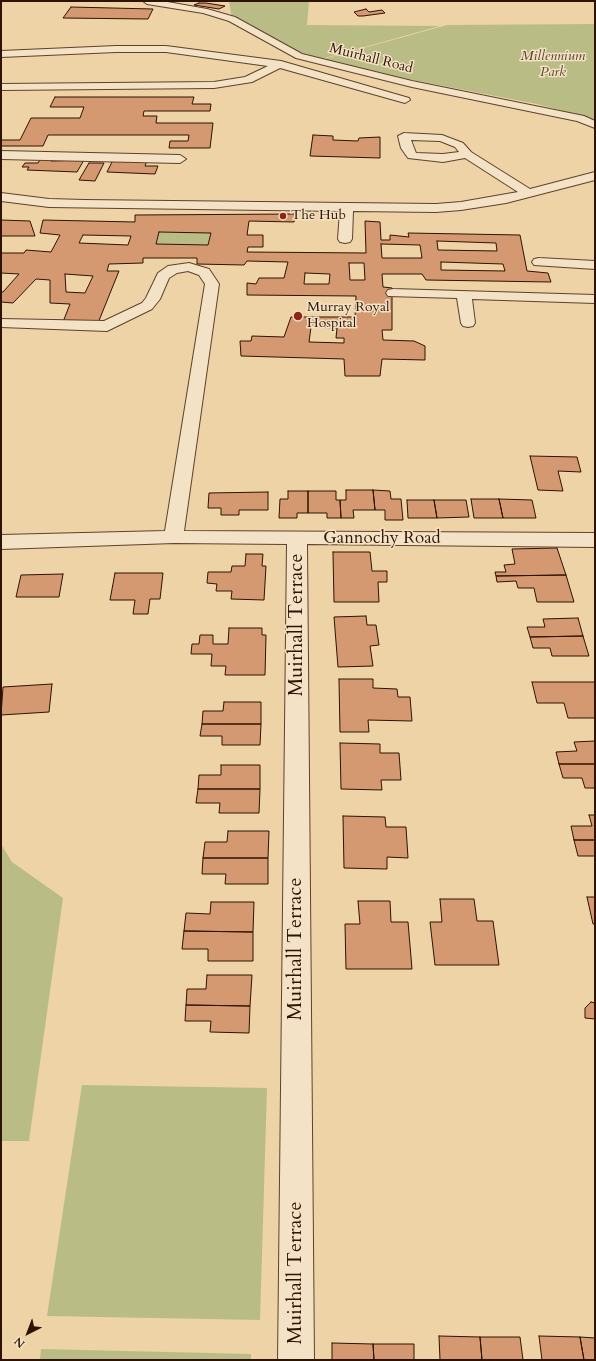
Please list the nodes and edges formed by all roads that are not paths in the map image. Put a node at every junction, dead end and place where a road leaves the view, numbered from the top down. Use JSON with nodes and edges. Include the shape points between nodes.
{"nodes":[{"id":1,"x":144,"y":2,"type":"edge"},
{"id":2,"x":1,"y":54,"type":"edge"},
{"id":3,"x":299,"y":56,"type":"junction"},
{"id":4,"x":280,"y":65,"type":"junction"},
{"id":5,"x":316,"y":75,"type":"junction"},
{"id":6,"x":258,"y":76,"type":"junction"},
{"id":7,"x":1,"y":87,"type":"edge"},
{"id":8,"x":405,"y":100,"type":"dead end"},
{"id":9,"x":595,"y":125,"type":"edge"},
{"id":10,"x":16,"y":152,"type":"junction"},
{"id":11,"x":1,"y":154,"type":"edge"},
{"id":12,"x":467,"y":154,"type":"dead end"},
{"id":13,"x":180,"y":159,"type":"dead end"},
{"id":14,"x":1,"y":162,"type":"edge"},
{"id":15,"x":595,"y":176,"type":"edge"},
{"id":16,"x":528,"y":193,"type":"junction"},
{"id":17,"x":1,"y":197,"type":"edge"},
{"id":18,"x":347,"y":207,"type":"junction"},
{"id":19,"x":345,"y":239,"type":"dead end"},
{"id":20,"x":539,"y":262,"type":"dead end"},
{"id":21,"x":595,"y":265,"type":"edge"},
{"id":22,"x":393,"y":293,"type":"dead end"},
{"id":23,"x":464,"y":294,"type":"junction"},
{"id":24,"x":595,"y":299,"type":"edge"},
{"id":25,"x":468,"y":323,"type":"dead end"},
{"id":26,"x":1,"y":324,"type":"edge"},
{"id":27,"x":174,"y":537,"type":"junction"},
{"id":28,"x":297,"y":538,"type":"junction"},
{"id":29,"x":1,"y":542,"type":"edge"},
{"id":30,"x":594,"y":544,"type":"edge"},
{"id":31,"x":296,"y":1360,"type":"edge"}],
"edges":[{"from":1,"to":3,"type":"street","name":"Muirhall Road","via":[[204,11],[232,19]]},
{"from":2,"to":4,"type":"street","via":[[166,49]]},
{"from":3,"to":4,"type":"street"},
{"from":3,"to":9,"type":"street","name":"Muirhall Road","via":[[412,84],[580,118]]},
{"from":4,"to":5,"type":"street"},
{"from":4,"to":6,"type":"street"},
{"from":5,"to":6,"type":"street"},
{"from":5,"to":8,"type":"street"},
{"from":6,"to":7,"type":"street","via":[[214,85]]},
{"from":10,"to":11,"type":"street"},
{"from":10,"to":13,"type":"street"},
{"from":10,"to":14,"type":"street","via":[[10,159]]},
{"from":12,"to":16,"type":"street"},
{"from":15,"to":16,"type":"street"},
{"from":16,"to":18,"type":"street","via":[[461,206],[398,209]]},
{"from":17,"to":18,"type":"street","via":[[70,204]]},
{"from":18,"to":19,"type":"street"},
{"from":20,"to":21,"type":"street"},
{"from":22,"to":23,"type":"street"},
{"from":23,"to":24,"type":"street"},
{"from":23,"to":25,"type":"street"},
{"from":26,"to":27,"type":"street","via":[[107,326],[147,306],[163,276],[173,269],[189,267],[204,272],[212,284]]},
{"from":27,"to":28,"type":"street","name":"Gannochy Road"},
{"from":27,"to":29,"type":"street","name":"Gannochy Road"},
{"from":28,"to":30,"type":"street","name":"Gannochy Road"},
{"from":28,"to":31,"type":"street","name":"Muirhall Terrace"}]}
